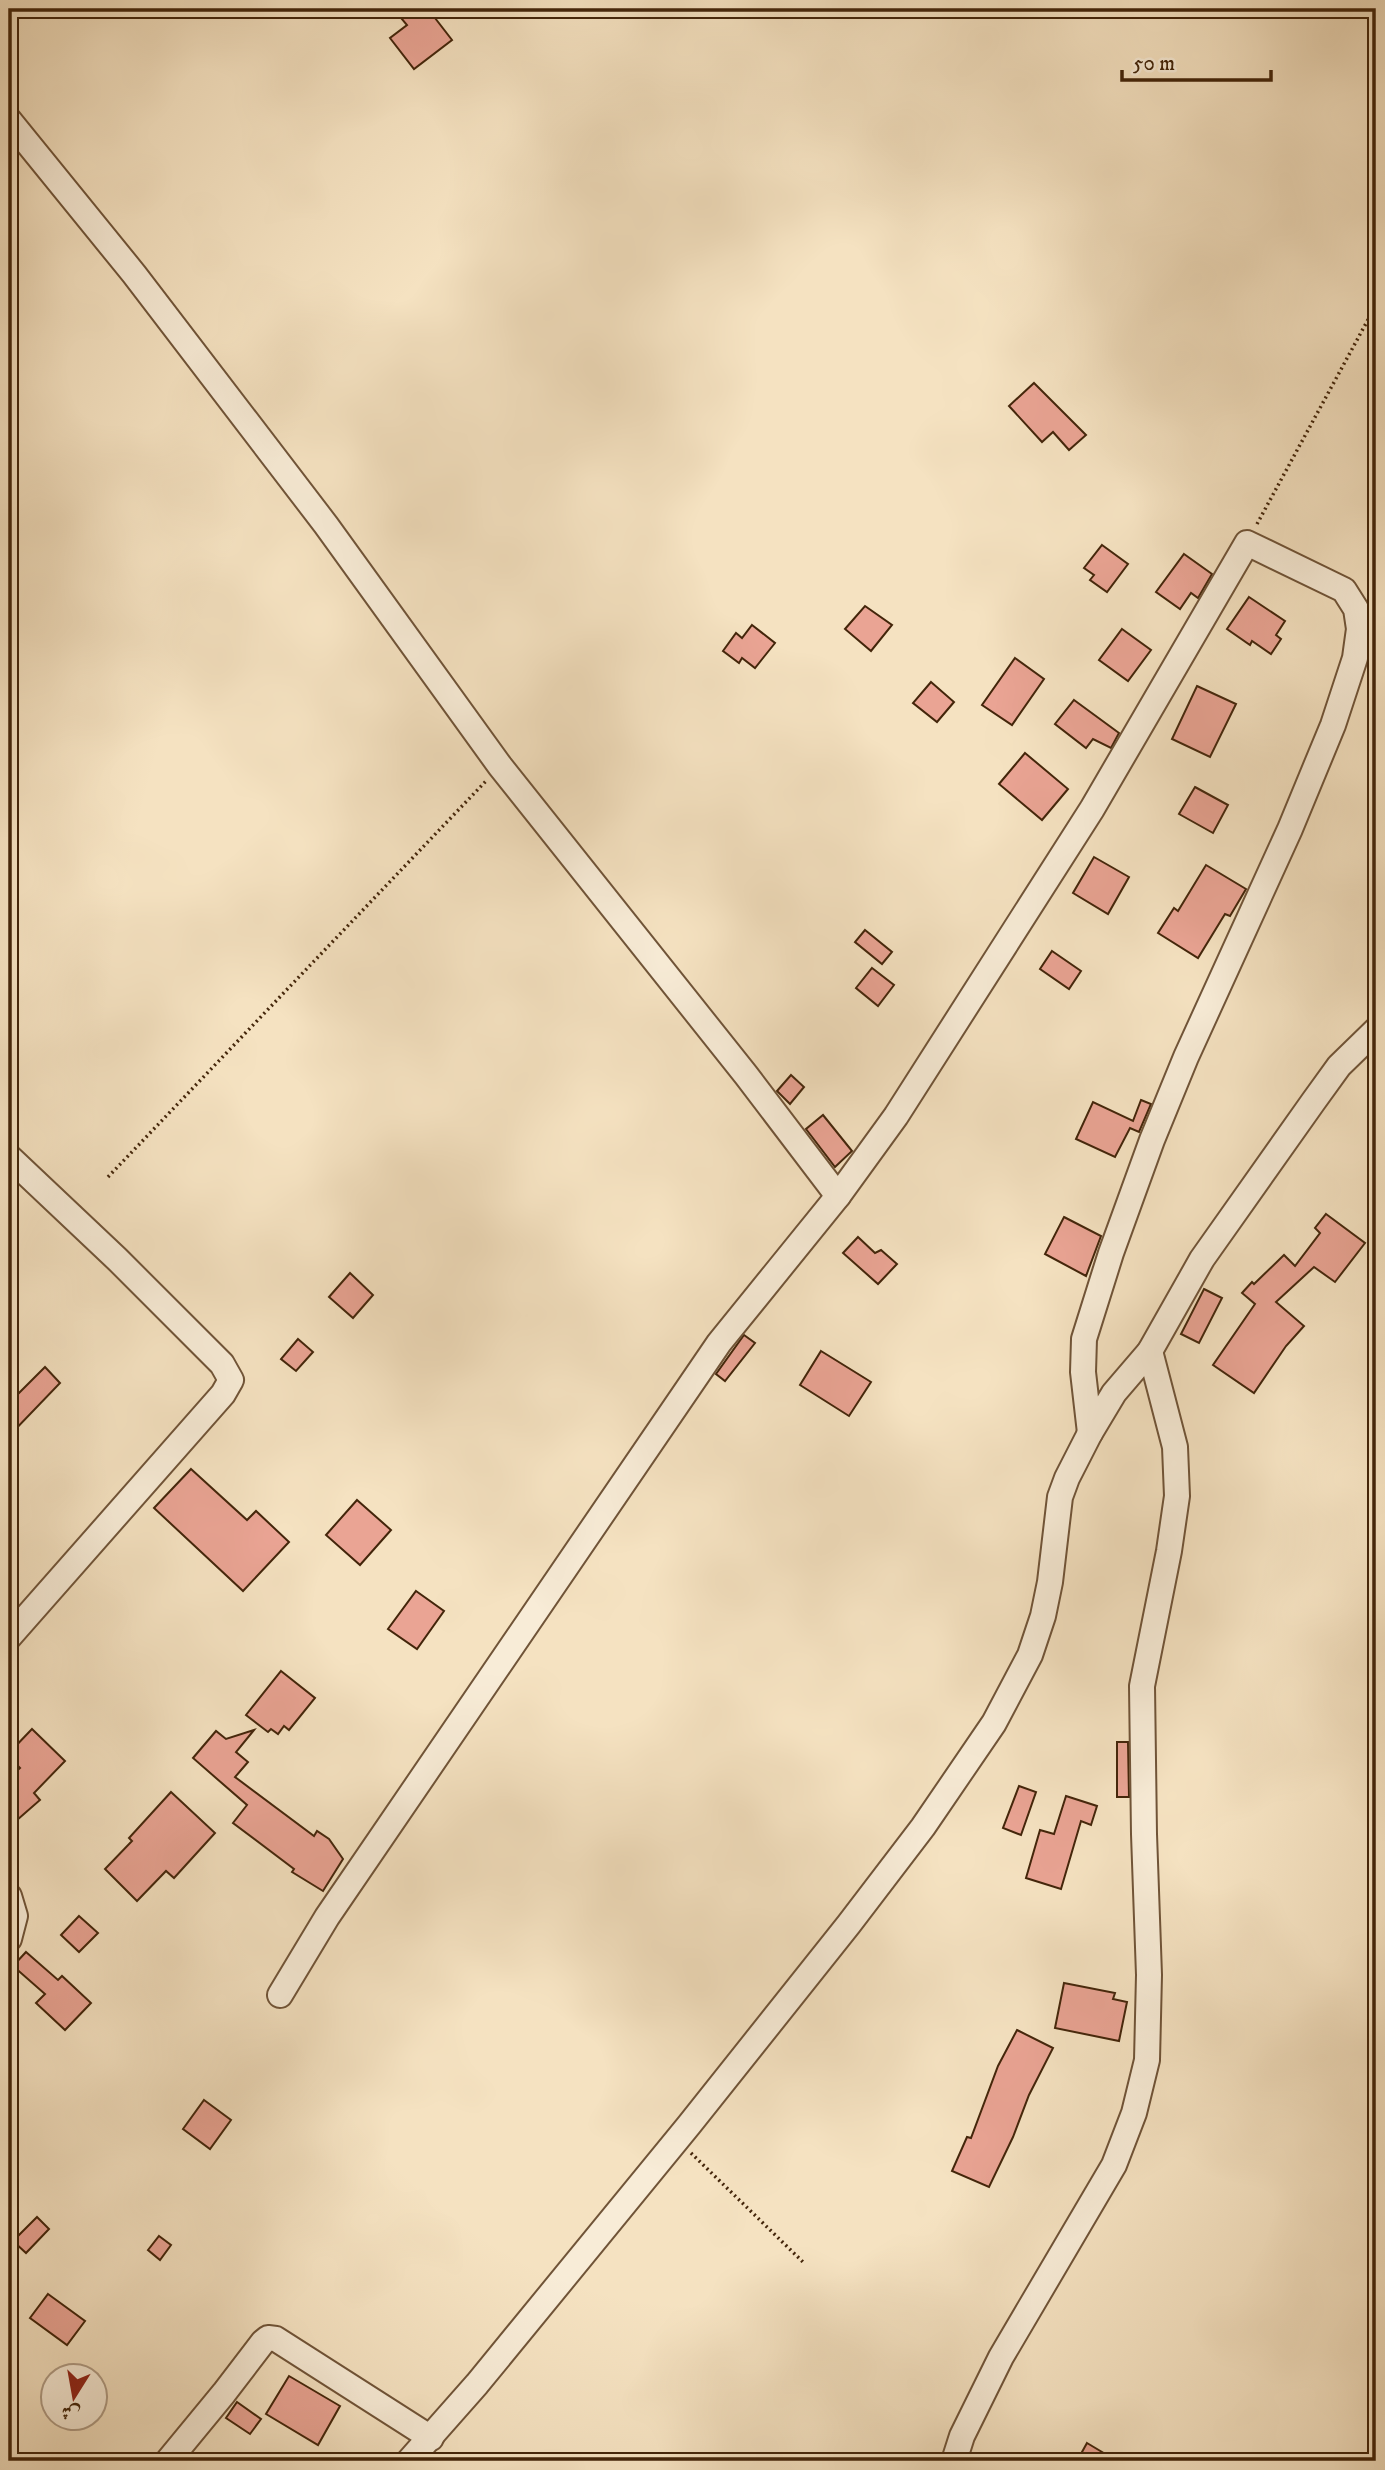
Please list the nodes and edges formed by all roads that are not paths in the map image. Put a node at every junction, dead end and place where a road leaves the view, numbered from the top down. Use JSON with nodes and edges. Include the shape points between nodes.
{"nodes":[{"id":1,"x":9,"y":121,"type":"edge"},
{"id":2,"x":1376,"y":1030,"type":"edge"},
{"id":3,"x":9,"y":1157,"type":"edge"},
{"id":4,"x":838,"y":1196,"type":"junction"},
{"id":5,"x":1150,"y":1351,"type":"junction"},
{"id":6,"x":1090,"y":1433,"type":"junction"},
{"id":7,"x":9,"y":1637,"type":"edge"},
{"id":8,"x":9,"y":1896,"type":"edge"},
{"id":9,"x":9,"y":1939,"type":"edge"},
{"id":10,"x":280,"y":1995,"type":"dead end"},
{"id":11,"x":431,"y":2438,"type":"junction"},
{"id":12,"x":168,"y":2461,"type":"edge"},
{"id":13,"x":409,"y":2461,"type":"edge"},
{"id":14,"x":954,"y":2461,"type":"edge"}],
"edges":[{"from":1,"to":4,"type":"street","via":[[134,274],[326,525],[500,766]]},
{"from":2,"to":5,"type":"street","via":[[1339,1066],[1202,1259]]},
{"from":3,"to":7,"type":"street","via":[[222,1364],[231,1380]]},
{"from":4,"to":6,"type":"street","via":[[896,1116],[1092,809],[1247,543],[1344,590],[1356,609],[1359,629],[1355,658],[1333,724],[1152,1140],[1084,1339]]},
{"from":4,"to":10,"type":"street","via":[[704,1364],[327,1917]]},
{"from":5,"to":6,"type":"street","via":[[1114,1393]]},
{"from":5,"to":14,"type":"street","via":[[1175,1447],[1177,1496],[1142,1686],[1147,2060],[1114,2165],[1001,2357]]},
{"from":6,"to":11,"type":"street","via":[[1060,1497],[1039,1629],[993,1723],[923,1827],[849,1924]]},
{"from":8,"to":9,"type":"street","via":[[15,1916]]},
{"from":11,"to":12,"type":"street","via":[[268,2338]]},
{"from":11,"to":13,"type":"street"}]}
